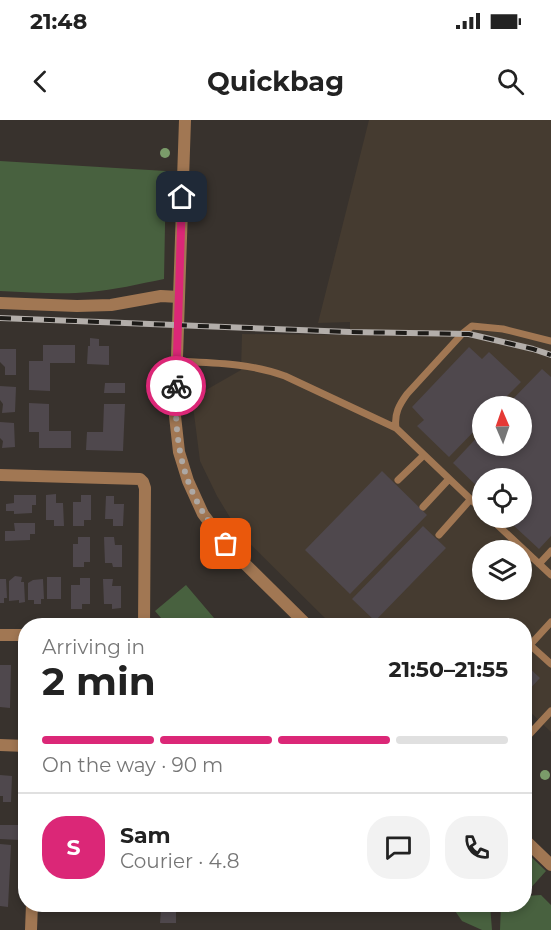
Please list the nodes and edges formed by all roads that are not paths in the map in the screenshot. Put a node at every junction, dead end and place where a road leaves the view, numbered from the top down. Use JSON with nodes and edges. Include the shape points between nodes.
{"nodes":[{"id":1,"x":185,"y":120,"type":"edge"},
{"id":2,"x":179,"y":297,"type":"junction"},
{"id":3,"x":0,"y":303,"type":"edge"},
{"id":4,"x":551,"y":342,"type":"edge"},
{"id":5,"x":177,"y":361,"type":"junction"},
{"id":6,"x":396,"y":428,"type":"junction"},
{"id":7,"x":424,"y":455,"type":"junction"},
{"id":8,"x":0,"y":475,"type":"edge"},
{"id":9,"x":450,"y":479,"type":"junction"},
{"id":10,"x":398,"y":480,"type":"dead end"},
{"id":11,"x":470,"y":500,"type":"joint"},
{"id":12,"x":423,"y":507,"type":"dead end"},
{"id":13,"x":501,"y":528,"type":"edge"},
{"id":14,"x":439,"y":535,"type":"dead end"},
{"id":15,"x":551,"y":550,"type":"edge"},
{"id":16,"x":539,"y":564,"type":"junction"},
{"id":17,"x":551,"y":575,"type":"edge"},
{"id":18,"x":144,"y":618,"type":"edge"},
{"id":19,"x":300,"y":618,"type":"edge"},
{"id":20,"x":551,"y":622,"type":"edge"},
{"id":21,"x":0,"y":635,"type":"edge"},
{"id":22,"x":18,"y":636,"type":"edge"},
{"id":23,"x":532,"y":643,"type":"edge"},
{"id":24,"x":532,"y":647,"type":"edge"},
{"id":25,"x":551,"y":664,"type":"edge"},
{"id":26,"x":551,"y":711,"type":"edge"},
{"id":27,"x":532,"y":731,"type":"edge"},
{"id":28,"x":0,"y":746,"type":"edge"},
{"id":29,"x":18,"y":746,"type":"edge"},
{"id":30,"x":532,"y":847,"type":"edge"},
{"id":31,"x":551,"y":865,"type":"edge"},
{"id":32,"x":32,"y":912,"type":"edge"},
{"id":33,"x":31,"y":930,"type":"edge"}],
"edges":[{"from":1,"to":2,"type":"street"},
{"from":2,"to":3,"type":"street","via":[[161,296],[111,305]]},
{"from":2,"to":5,"type":"street"},
{"from":4,"to":6,"type":"lane","via":[[502,329],[472,326],[407,394],[396,413]]},
{"from":5,"to":6,"type":"lane","via":[[270,371]]},
{"from":5,"to":19,"type":"street","via":[[175,416],[179,452],[203,514],[238,557]]},
{"from":6,"to":7,"type":"lane"},
{"from":7,"to":9,"type":"lane"},
{"from":7,"to":10,"type":"lane"},
{"from":8,"to":18,"type":"street","via":[[140,479],[145,488]]},
{"from":9,"to":11,"type":"lane"},
{"from":9,"to":12,"type":"lane"},
{"from":11,"to":14,"type":"lane"},
{"from":13,"to":16,"type":"lane"},
{"from":15,"to":16,"type":"lane"},
{"from":16,"to":17,"type":"lane"},
{"from":20,"to":23,"type":"lane"},
{"from":21,"to":22,"type":"street"},
{"from":24,"to":25,"type":"lane"},
{"from":26,"to":27,"type":"lane"},
{"from":28,"to":29,"type":"street"},
{"from":30,"to":31,"type":"street"},
{"from":32,"to":33,"type":"street"}]}
